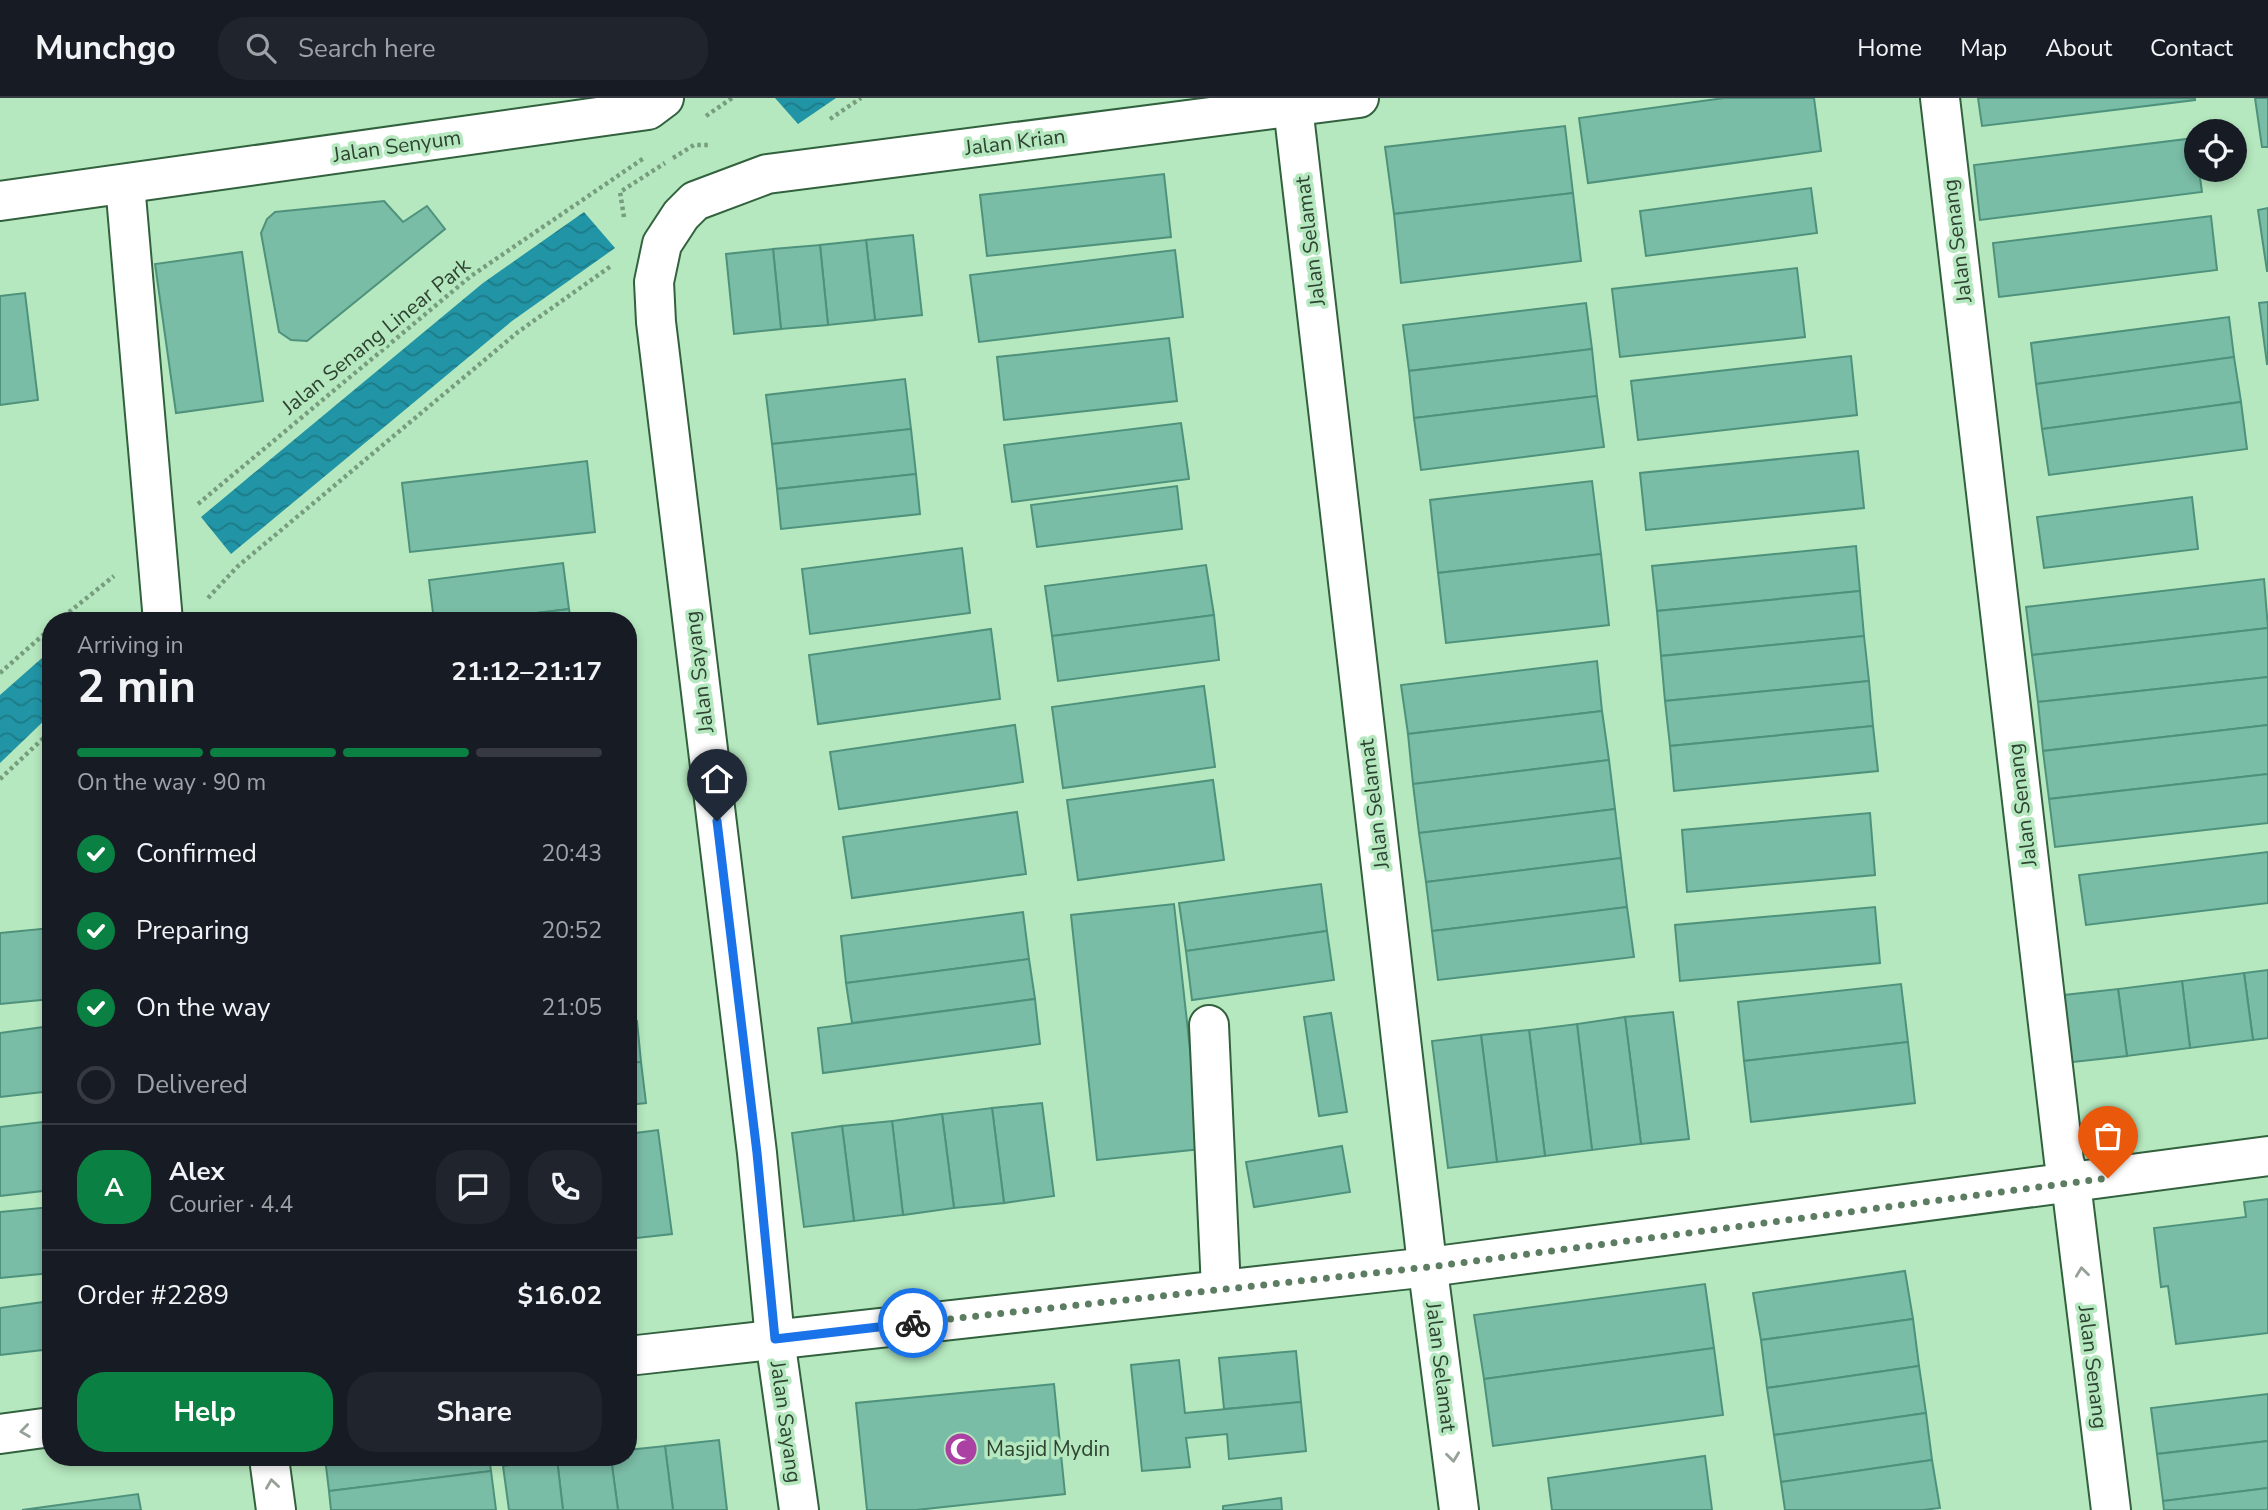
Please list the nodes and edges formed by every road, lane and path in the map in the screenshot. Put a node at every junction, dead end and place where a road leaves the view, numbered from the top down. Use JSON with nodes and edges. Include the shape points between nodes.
{"nodes":[{"id":1,"x":732,"y":98,"type":"edge"},
{"id":2,"x":1359,"y":98,"type":"edge"},
{"id":3,"x":1940,"y":98,"type":"edge"},
{"id":4,"x":1293,"y":103,"type":"edge"},
{"id":5,"x":656,"y":104,"type":"edge"},
{"id":6,"x":699,"y":121,"type":"dead end"},
{"id":7,"x":654,"y":152,"type":"junction"},
{"id":8,"x":125,"y":184,"type":"junction"},
{"id":9,"x":620,"y":192,"type":"dead end"},
{"id":10,"x":0,"y":201,"type":"edge"},
{"id":11,"x":688,"y":208,"type":"junction"},
{"id":12,"x":625,"y":229,"type":"dead end"},
{"id":13,"x":618,"y":261,"type":"dead end"},
{"id":14,"x":156,"y":538,"type":"junction"},
{"id":15,"x":204,"y":602,"type":"dead end"},
{"id":16,"x":69,"y":612,"type":"edge"},
{"id":17,"x":162,"y":612,"type":"edge"},
{"id":18,"x":42,"y":636,"type":"edge"},
{"id":19,"x":0,"y":673,"type":"edge"},
{"id":20,"x":42,"y":739,"type":"edge"},
{"id":21,"x":0,"y":779,"type":"edge"},
{"id":22,"x":1209,"y":1026,"type":"dead end"},
{"id":23,"x":2268,"y":1156,"type":"edge"},
{"id":24,"x":2071,"y":1183,"type":"junction"},
{"id":25,"x":1429,"y":1267,"type":"junction"},
{"id":26,"x":1221,"y":1289,"type":"junction"},
{"id":27,"x":775,"y":1339,"type":"junction"},
{"id":28,"x":637,"y":1355,"type":"edge"},
{"id":29,"x":42,"y":1428,"type":"edge"},
{"id":30,"x":0,"y":1434,"type":"edge"},
{"id":31,"x":270,"y":1466,"type":"edge"},
{"id":32,"x":276,"y":1510,"type":"edge"},
{"id":33,"x":799,"y":1510,"type":"edge"},
{"id":34,"x":1459,"y":1510,"type":"edge"},
{"id":35,"x":2111,"y":1510,"type":"edge"}],
"edges":[{"from":1,"to":6,"type":"path"},
{"from":2,"to":4,"type":"street","name":"Jalan Krian"},
{"from":3,"to":24,"type":"street","name":"Jalan Senang","via":[[2064,1161]]},
{"from":4,"to":11,"type":"street","name":"Jalan Krian","via":[[767,174]]},
{"from":4,"to":25,"type":"street","name":"Jalan Selamat"},
{"from":5,"to":7,"type":"path"},
{"from":5,"to":8,"type":"street","name":"Jalan Senyum"},
{"from":7,"to":11,"type":"path"},
{"from":7,"to":14,"type":"path","name":"Jalan Senang Linear Park","via":[[471,276]]},
{"from":8,"to":10,"type":"street","name":"Jalan Senyum"},
{"from":8,"to":14,"type":"street"},
{"from":9,"to":12,"type":"path"},
{"from":11,"to":27,"type":"street","name":"Jalan Sayang","via":[[662,244],[654,282],[656,322],[757,1153]]},
{"from":13,"to":15,"type":"path","via":[[518,332],[237,567]]},
{"from":14,"to":16,"type":"path","name":"Jalan Senang Linear Park"},
{"from":14,"to":17,"type":"street"},
{"from":18,"to":19,"type":"path"},
{"from":20,"to":21,"type":"path"},
{"from":22,"to":26,"type":"street"},
{"from":23,"to":24,"type":"street"},
{"from":24,"to":25,"type":"street"},
{"from":35,"to":24,"type":"street","name":"Jalan Senang","one_way":true},
{"from":25,"to":26,"type":"street"},
{"from":25,"to":34,"type":"street","name":"Jalan Selamat","one_way":true},
{"from":26,"to":27,"type":"street"},
{"from":27,"to":28,"type":"street"},
{"from":27,"to":33,"type":"street","name":"Jalan Sayang"},
{"from":29,"to":30,"type":"street","one_way":true},
{"from":32,"to":31,"type":"street","one_way":true}]}
